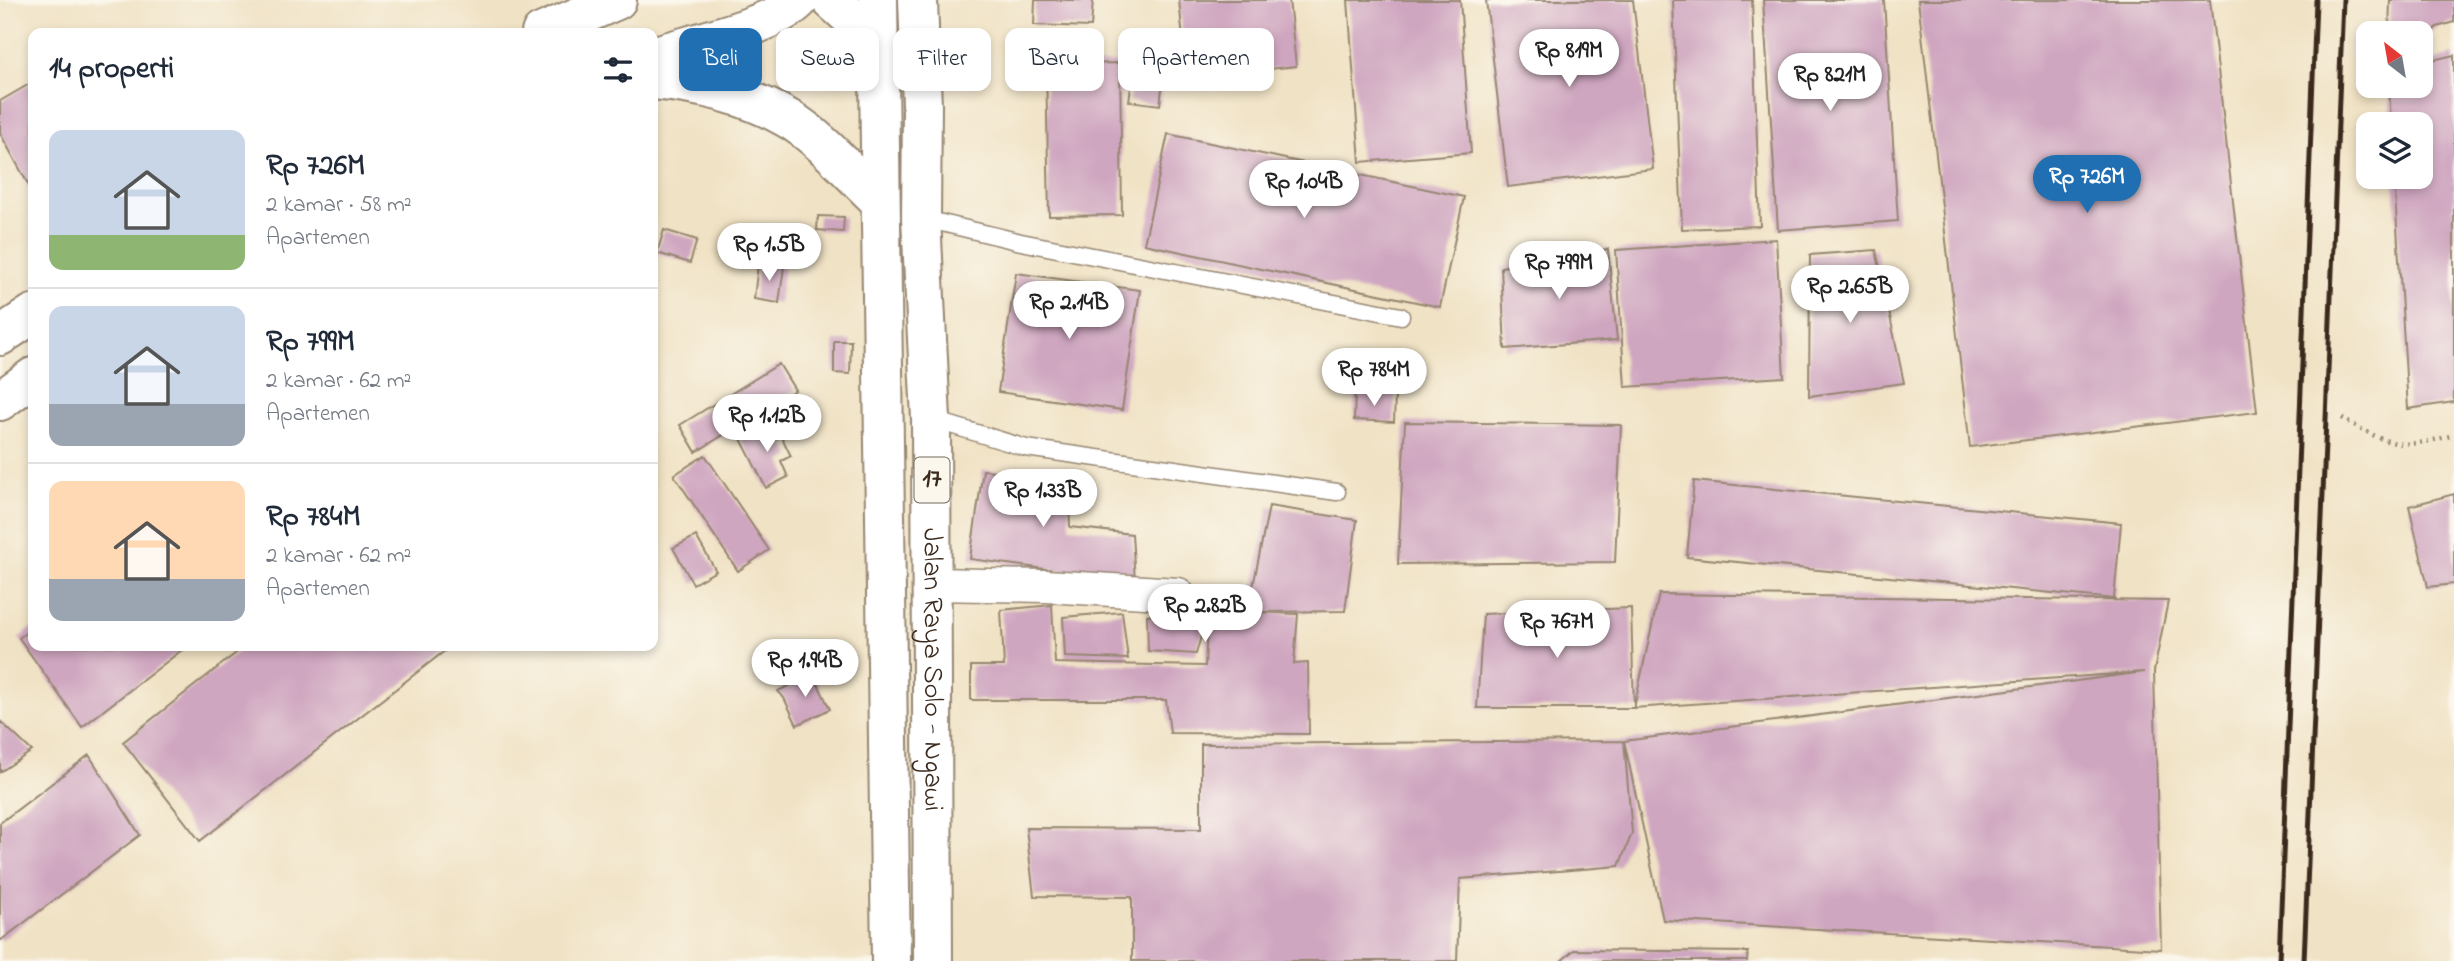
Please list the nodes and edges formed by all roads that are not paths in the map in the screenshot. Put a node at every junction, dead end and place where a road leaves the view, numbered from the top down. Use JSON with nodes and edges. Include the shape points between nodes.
{"nodes":[{"id":1,"x":615,"y":0,"type":"edge"},
{"id":2,"x":799,"y":0,"type":"edge"},
{"id":3,"x":831,"y":0,"type":"edge"},
{"id":4,"x":878,"y":0,"type":"edge"},
{"id":5,"x":918,"y":0,"type":"edge"},
{"id":6,"x":552,"y":28,"type":"edge"},
{"id":7,"x":880,"y":50,"type":"junction"},
{"id":8,"x":658,"y":54,"type":"edge"},
{"id":9,"x":658,"y":80,"type":"edge"},
{"id":10,"x":922,"y":106,"type":"junction"},
{"id":11,"x":880,"y":201,"type":"junction"},
{"id":12,"x":921,"y":218,"type":"junction"},
{"id":13,"x":28,"y":317,"type":"edge"},
{"id":14,"x":1401,"y":317,"type":"dead end"},
{"id":15,"x":0,"y":336,"type":"edge"},
{"id":16,"x":28,"y":381,"type":"edge"},
{"id":17,"x":0,"y":401,"type":"edge"},
{"id":18,"x":931,"y":419,"type":"junction"},
{"id":19,"x":1337,"y":492,"type":"dead end"},
{"id":20,"x":932,"y":584,"type":"junction"},
{"id":21,"x":1178,"y":594,"type":"dead end"},
{"id":22,"x":891,"y":961,"type":"edge"},
{"id":23,"x":933,"y":961,"type":"edge"}],
"edges":[{"from":1,"to":6,"type":"highway"},
{"from":2,"to":8,"type":"highway","via":[[763,22]]},
{"from":3,"to":7,"type":"highway"},
{"from":4,"to":7,"type":"highway","name":"Jalan Raya Solo - Ngawi","number":"17"},
{"from":5,"to":10,"type":"highway","name":"Jalan Raya Solo - Ngawi","number":"17"},
{"from":7,"to":10,"type":"highway"},
{"from":7,"to":11,"type":"highway","name":"Jalan Raya Solo - Ngawi","number":"17"},
{"from":9,"to":11,"type":"highway","via":[[741,96],[789,118]]},
{"from":10,"to":12,"type":"highway","name":"Jalan Raya Solo - Ngawi","number":"17"},
{"from":11,"to":12,"type":"lane"},
{"from":11,"to":22,"type":"highway","name":"Jalan Raya Solo - Ngawi","number":"17"},
{"from":12,"to":14,"type":"lane"},
{"from":12,"to":18,"type":"highway","name":"Jalan Raya Solo - Ngawi","number":"17"},
{"from":13,"to":15,"type":"highway"},
{"from":16,"to":17,"type":"highway"},
{"from":18,"to":19,"type":"lane","via":[[1026,448]]},
{"from":18,"to":20,"type":"highway","name":"Jalan Raya Solo - Ngawi","number":"17"},
{"from":20,"to":21,"type":"street"},
{"from":20,"to":23,"type":"highway","name":"Jalan Raya Solo - Ngawi","number":"17"}]}
